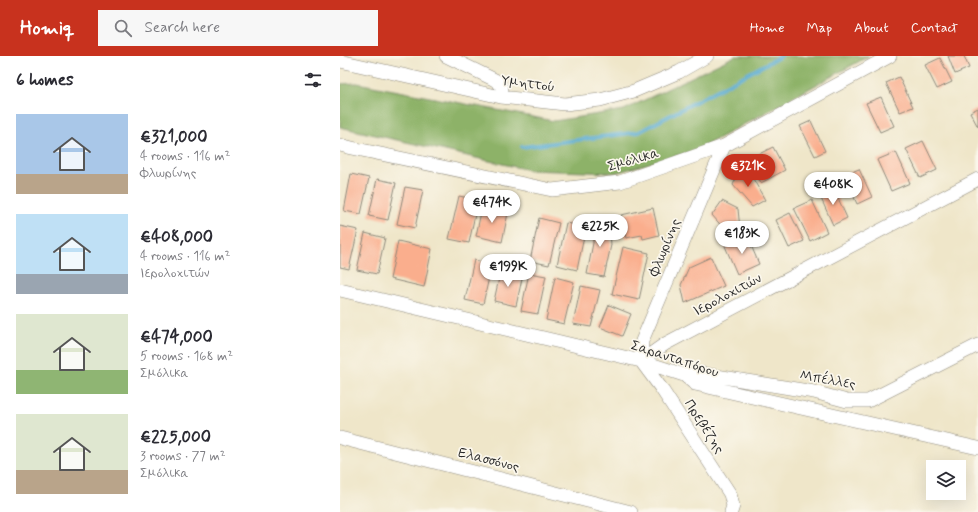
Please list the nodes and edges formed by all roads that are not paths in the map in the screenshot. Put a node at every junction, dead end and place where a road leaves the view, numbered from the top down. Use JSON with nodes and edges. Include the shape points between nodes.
{"nodes":[{"id":1,"x":446,"y":56,"type":"edge"},
{"id":2,"x":707,"y":56,"type":"edge"},
{"id":3,"x":890,"y":56,"type":"edge"},
{"id":4,"x":340,"y":61,"type":"edge"},
{"id":5,"x":501,"y":97,"type":"junction"},
{"id":6,"x":340,"y":145,"type":"edge"},
{"id":7,"x":724,"y":146,"type":"junction"},
{"id":8,"x":978,"y":179,"type":"edge"},
{"id":9,"x":340,"y":290,"type":"edge"},
{"id":10,"x":978,"y":345,"type":"edge"},
{"id":11,"x":641,"y":361,"type":"junction"},
{"id":12,"x":684,"y":375,"type":"junction"},
{"id":13,"x":340,"y":438,"type":"edge"},
{"id":14,"x":978,"y":448,"type":"edge"},
{"id":15,"x":631,"y":512,"type":"edge"},
{"id":16,"x":731,"y":512,"type":"edge"}],
"edges":[{"from":1,"to":5,"type":"street","via":[[495,80],[503,89]]},
{"from":2,"to":5,"type":"street","name":"Υμηττού","via":[[679,72],[634,91],[600,100],[565,104]]},
{"from":3,"to":7,"type":"street","name":"Σμόλικα"},
{"from":4,"to":5,"type":"street","name":"Υμηττού"},
{"from":6,"to":7,"type":"street","name":"Σμόλικα","via":[[552,190],[620,182]]},
{"from":7,"to":11,"type":"street","name":"Φλωρίνης","via":[[642,341]]},
{"from":8,"to":11,"type":"street","name":"Ιερολοχιτών","via":[[665,344]]},
{"from":9,"to":11,"type":"street","name":"Σαρανταπόρου"},
{"from":10,"to":12,"type":"street","name":"Μπέλλες","via":[[868,401],[847,401],[814,392],[698,373]]},
{"from":11,"to":12,"type":"street","name":"Σαρανταπόρου"},
{"from":11,"to":16,"type":"street","name":"Πρεβέζης","via":[[730,494],[733,506]]},
{"from":12,"to":14,"type":"street","name":"Σαρανταπόρου","via":[[695,384]]},
{"from":13,"to":15,"type":"street","name":"Ελασσόνος"}]}
